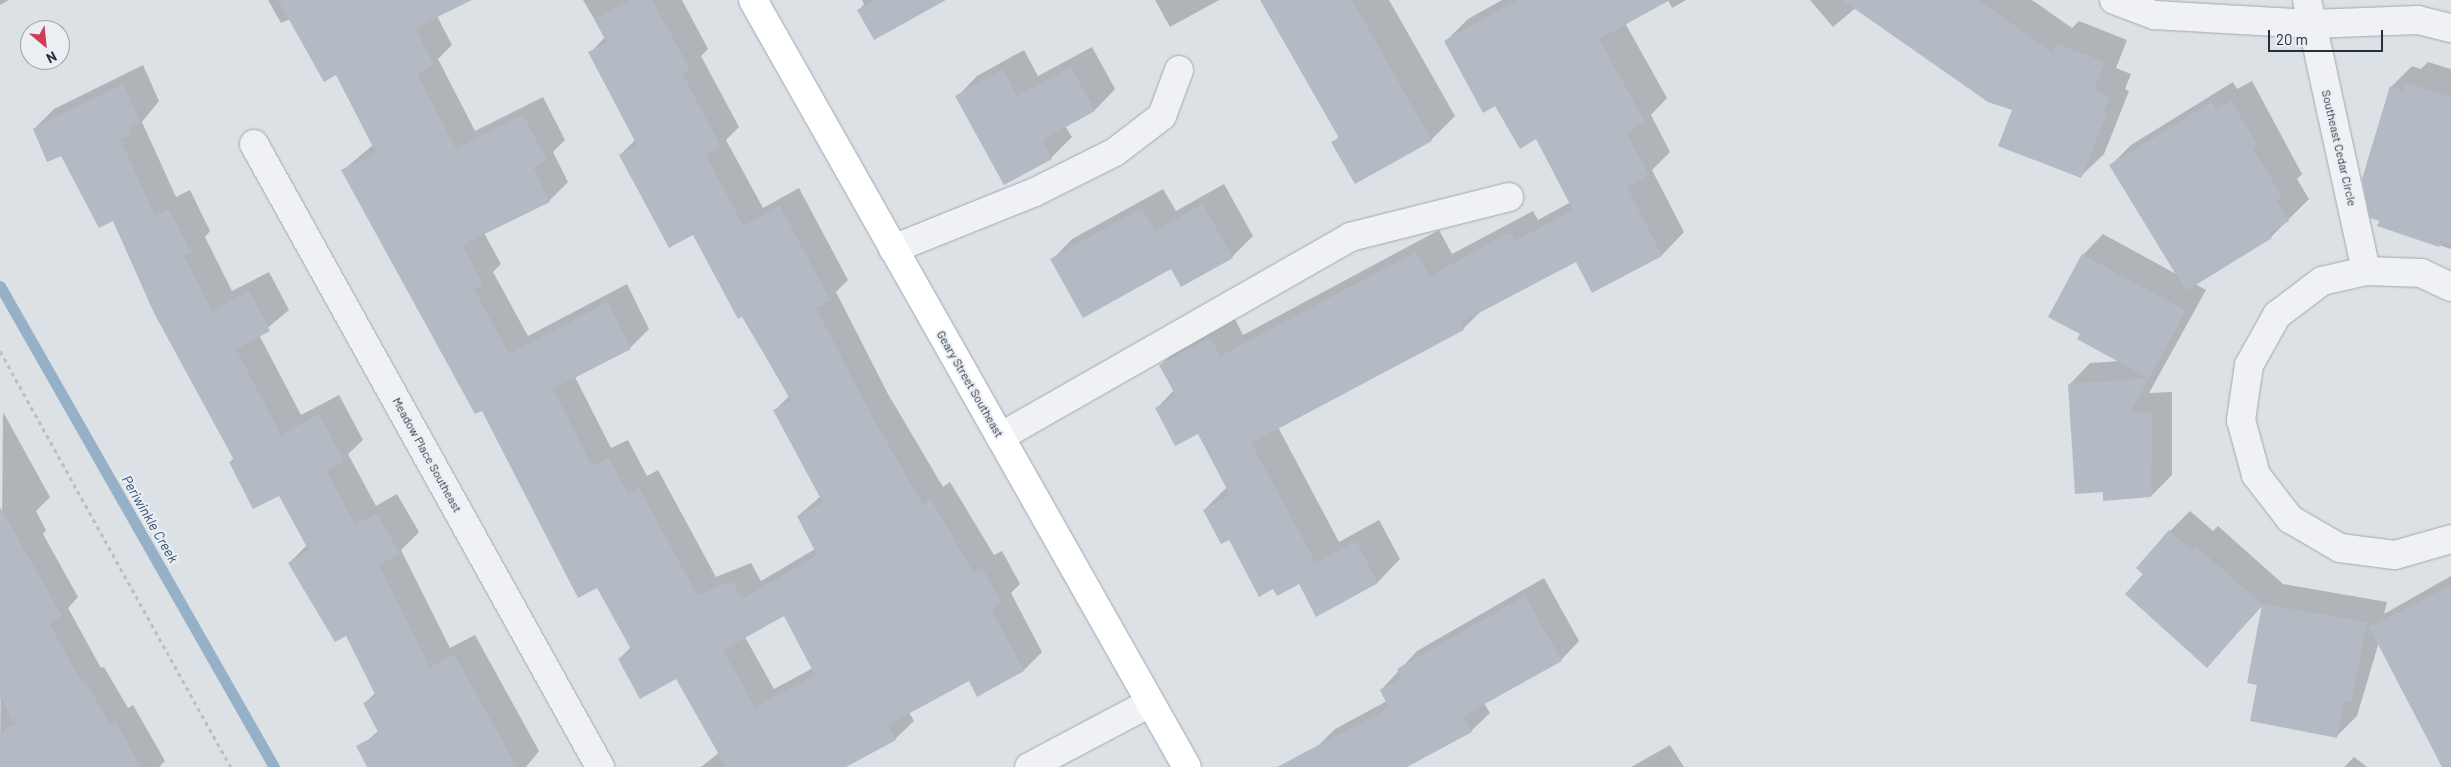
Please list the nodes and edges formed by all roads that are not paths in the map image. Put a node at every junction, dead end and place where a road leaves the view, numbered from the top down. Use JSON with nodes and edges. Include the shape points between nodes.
{"nodes":[{"id":1,"x":753,"y":0,"type":"edge"},
{"id":2,"x":2114,"y":0,"type":"edge"},
{"id":3,"x":2309,"y":12,"type":"edge"},
{"id":4,"x":2451,"y":28,"type":"edge"},
{"id":5,"x":1179,"y":70,"type":"dead end"},
{"id":6,"x":254,"y":144,"type":"dead end"},
{"id":7,"x":1509,"y":197,"type":"dead end"},
{"id":8,"x":893,"y":249,"type":"junction"},
{"id":9,"x":2366,"y":272,"type":"junction"},
{"id":10,"x":2451,"y":287,"type":"edge"},
{"id":11,"x":1000,"y":437,"type":"junction"},
{"id":12,"x":2451,"y":539,"type":"edge"},
{"id":13,"x":1150,"y":703,"type":"junction"},
{"id":14,"x":600,"y":767,"type":"edge"},
{"id":15,"x":1029,"y":767,"type":"edge"},
{"id":16,"x":1187,"y":767,"type":"edge"}],
"edges":[{"from":1,"to":8,"type":"main road","name":"Geary Street Southeast"},
{"from":2,"to":3,"type":"street","via":[[2154,15]]},
{"from":3,"to":4,"type":"street","via":[[2418,20]]},
{"from":3,"to":9,"type":"street","name":"Southeast Cedar Circle"},
{"from":5,"to":8,"type":"street","via":[[1162,116],[1114,152],[1035,192]]},
{"from":6,"to":14,"type":"street","name":"Meadow Place Southeast"},
{"from":7,"to":11,"type":"street","via":[[1350,237]]},
{"from":8,"to":11,"type":"main road","name":"Geary Street Southeast"},
{"from":9,"to":10,"type":"street","via":[[2421,273]]},
{"from":9,"to":12,"type":"street","via":[[2322,281],[2277,316],[2249,365],[2241,420],[2256,475],[2290,520],[2340,548],[2396,555]]},
{"from":11,"to":13,"type":"main road","name":"Geary Street Southeast"},
{"from":13,"to":15,"type":"street"},
{"from":13,"to":16,"type":"main road","name":"Geary Street Southeast"}]}
